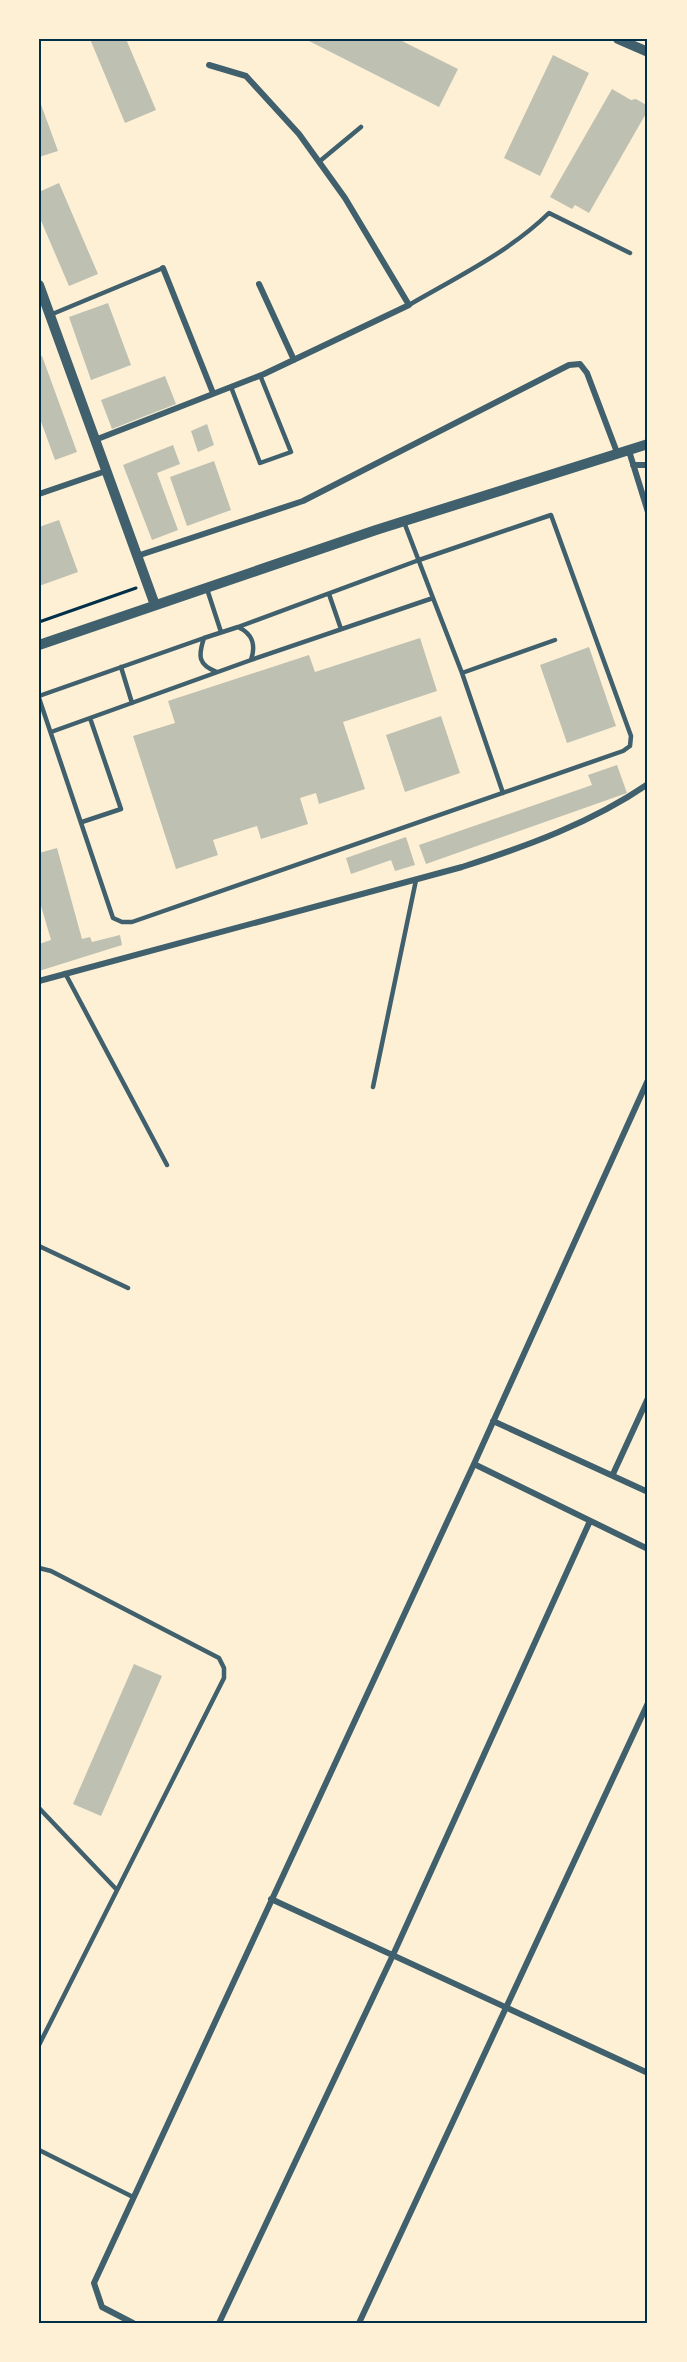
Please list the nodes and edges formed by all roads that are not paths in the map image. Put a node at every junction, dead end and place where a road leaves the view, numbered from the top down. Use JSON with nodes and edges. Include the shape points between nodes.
{"nodes":[{"id":1,"x":618,"y":39,"type":"edge"},
{"id":2,"x":648,"y":52,"type":"edge"},
{"id":3,"x":209,"y":65,"type":"dead end"},
{"id":4,"x":361,"y":127,"type":"dead end"},
{"id":5,"x":320,"y":161,"type":"junction"},
{"id":6,"x":630,"y":253,"type":"dead end"},
{"id":7,"x":163,"y":268,"type":"joint"},
{"id":8,"x":260,"y":284,"type":"dead end"},
{"id":9,"x":39,"y":285,"type":"edge"},
{"id":10,"x":410,"y":305,"type":"junction"},
{"id":11,"x":50,"y":315,"type":"junction"},
{"id":12,"x":294,"y":360,"type":"junction"},
{"id":13,"x":260,"y":375,"type":"junction"},
{"id":14,"x":231,"y":387,"type":"junction"},
{"id":15,"x":213,"y":393,"type":"junction"},
{"id":16,"x":95,"y":440,"type":"junction"},
{"id":17,"x":648,"y":444,"type":"edge"},
{"id":18,"x":624,"y":453,"type":"junction"},
{"id":19,"x":633,"y":465,"type":"junction"},
{"id":20,"x":648,"y":465,"type":"edge"},
{"id":21,"x":106,"y":471,"type":"junction"},
{"id":22,"x":39,"y":494,"type":"edge"},
{"id":23,"x":648,"y":512,"type":"edge"},
{"id":24,"x":404,"y":522,"type":"junction"},
{"id":25,"x":137,"y":556,"type":"junction"},
{"id":26,"x":419,"y":560,"type":"junction"},
{"id":27,"x":207,"y":588,"type":"junction"},
{"id":28,"x":329,"y":594,"type":"junction"},
{"id":29,"x":433,"y":598,"type":"junction"},
{"id":30,"x":155,"y":605,"type":"junction"},
{"id":31,"x":238,"y":627,"type":"junction"},
{"id":32,"x":341,"y":629,"type":"junction"},
{"id":33,"x":221,"y":632,"type":"junction"},
{"id":34,"x":204,"y":638,"type":"junction"},
{"id":35,"x":555,"y":640,"type":"dead end"},
{"id":36,"x":39,"y":645,"type":"edge"},
{"id":37,"x":251,"y":660,"type":"junction"},
{"id":38,"x":121,"y":667,"type":"junction"},
{"id":39,"x":217,"y":672,"type":"junction"},
{"id":40,"x":462,"y":673,"type":"junction"},
{"id":41,"x":39,"y":697,"type":"edge"},
{"id":42,"x":132,"y":703,"type":"junction"},
{"id":43,"x":90,"y":718,"type":"junction"},
{"id":44,"x":51,"y":732,"type":"junction"},
{"id":45,"x":648,"y":784,"type":"edge"},
{"id":46,"x":503,"y":793,"type":"junction"},
{"id":47,"x":82,"y":822,"type":"junction"},
{"id":48,"x":416,"y":880,"type":"junction"},
{"id":49,"x":65,"y":973,"type":"junction"},
{"id":50,"x":39,"y":981,"type":"edge"},
{"id":51,"x":648,"y":1080,"type":"edge"},
{"id":52,"x":373,"y":1087,"type":"dead end"},
{"id":53,"x":167,"y":1165,"type":"dead end"},
{"id":54,"x":42,"y":1248,"type":"edge"},
{"id":55,"x":39,"y":1254,"type":"edge"},
{"id":56,"x":128,"y":1288,"type":"dead end"},
{"id":57,"x":648,"y":1398,"type":"edge"},
{"id":58,"x":493,"y":1420,"type":"junction"},
{"id":59,"x":474,"y":1464,"type":"junction"},
{"id":60,"x":613,"y":1474,"type":"junction"},
{"id":61,"x":648,"y":1492,"type":"edge"},
{"id":62,"x":590,"y":1521,"type":"junction"},
{"id":63,"x":648,"y":1549,"type":"edge"},
{"id":64,"x":39,"y":1568,"type":"edge"},
{"id":65,"x":648,"y":1703,"type":"edge"},
{"id":66,"x":39,"y":1808,"type":"edge"},
{"id":67,"x":117,"y":1890,"type":"junction"},
{"id":68,"x":271,"y":1899,"type":"junction"},
{"id":69,"x":393,"y":1955,"type":"junction"},
{"id":70,"x":507,"y":2006,"type":"junction"},
{"id":71,"x":39,"y":2045,"type":"edge"},
{"id":72,"x":648,"y":2073,"type":"edge"},
{"id":73,"x":39,"y":2150,"type":"edge"},
{"id":74,"x":133,"y":2197,"type":"junction"},
{"id":75,"x":133,"y":2323,"type":"edge"},
{"id":76,"x":219,"y":2323,"type":"edge"},
{"id":77,"x":359,"y":2323,"type":"edge"}],
"edges":[{"from":1,"to":2,"type":"street"},
{"from":3,"to":5,"type":"street","via":[[246,76]]},
{"from":4,"to":5,"type":"lane"},
{"from":5,"to":10,"type":"street"},
{"from":6,"to":10,"type":"lane","via":[[549,213],[498,253]]},
{"from":7,"to":11,"type":"lane"},
{"from":7,"to":15,"type":"street"},
{"from":8,"to":12,"type":"street"},
{"from":9,"to":11,"type":"street"},
{"from":10,"to":12,"type":"street"},
{"from":11,"to":16,"type":"street"},
{"from":12,"to":13,"type":"street"},
{"from":13,"to":14,"type":"street"},
{"from":13,"to":14,"type":"lane","via":[[291,452],[260,463]]},
{"from":14,"to":15,"type":"street"},
{"from":15,"to":16,"type":"street"},
{"from":16,"to":21,"type":"street"},
{"from":17,"to":18,"type":"street"},
{"from":18,"to":19,"type":"street"},
{"from":18,"to":24,"type":"street"},
{"from":18,"to":25,"type":"street","via":[[587,373],[580,364],[569,365],[303,501]]},
{"from":19,"to":20,"type":"street"},
{"from":19,"to":23,"type":"street"},
{"from":21,"to":22,"type":"street"},
{"from":21,"to":25,"type":"street"},
{"from":24,"to":26,"type":"lane"},
{"from":24,"to":27,"type":"street"},
{"from":25,"to":30,"type":"street"},
{"from":26,"to":28,"type":"lane"},
{"from":26,"to":29,"type":"lane"},
{"from":26,"to":46,"type":"lane","via":[[546,515],[555,519],[631,736],[630,746]]},
{"from":27,"to":30,"type":"street"},
{"from":27,"to":33,"type":"lane"},
{"from":28,"to":31,"type":"lane"},
{"from":28,"to":32,"type":"lane"},
{"from":29,"to":32,"type":"lane"},
{"from":29,"to":40,"type":"lane"},
{"from":30,"to":36,"type":"street"},
{"from":31,"to":33,"type":"lane"},
{"from":31,"to":37,"type":"lane","via":[[253,639]]},
{"from":32,"to":37,"type":"lane"},
{"from":33,"to":34,"type":"lane"},
{"from":34,"to":38,"type":"lane"},
{"from":34,"to":39,"type":"lane","via":[[201,660]]},
{"from":35,"to":40,"type":"lane"},
{"from":37,"to":39,"type":"lane"},
{"from":38,"to":41,"type":"lane"},
{"from":38,"to":42,"type":"lane"},
{"from":39,"to":42,"type":"lane"},
{"from":40,"to":46,"type":"lane"},
{"from":41,"to":44,"type":"lane"},
{"from":42,"to":43,"type":"lane"},
{"from":43,"to":44,"type":"lane"},
{"from":43,"to":47,"type":"lane","via":[[121,809]]},
{"from":44,"to":47,"type":"lane"},
{"from":45,"to":48,"type":"street","via":[[606,811],[547,838]]},
{"from":46,"to":47,"type":"lane","via":[[132,922],[114,918]]},
{"from":48,"to":49,"type":"street"},
{"from":48,"to":52,"type":"lane"},
{"from":49,"to":50,"type":"street"},
{"from":49,"to":53,"type":"lane"},
{"from":51,"to":58,"type":"street"},
{"from":54,"to":55,"type":"lane"},
{"from":54,"to":56,"type":"lane"},
{"from":57,"to":60,"type":"street"},
{"from":58,"to":59,"type":"street"},
{"from":58,"to":60,"type":"street"},
{"from":59,"to":62,"type":"street"},
{"from":59,"to":68,"type":"street"},
{"from":60,"to":61,"type":"street"},
{"from":62,"to":63,"type":"street"},
{"from":62,"to":69,"type":"street"},
{"from":64,"to":67,"type":"lane","via":[[219,1658],[224,1668],[224,1678]]},
{"from":65,"to":70,"type":"street"},
{"from":66,"to":67,"type":"lane"},
{"from":67,"to":71,"type":"lane"},
{"from":68,"to":69,"type":"street"},
{"from":68,"to":74,"type":"street"},
{"from":69,"to":70,"type":"street"},
{"from":69,"to":76,"type":"street"},
{"from":70,"to":72,"type":"street"},
{"from":70,"to":77,"type":"street"},
{"from":73,"to":74,"type":"lane"},
{"from":74,"to":75,"type":"street","via":[[94,2283],[102,2307]]}]}
